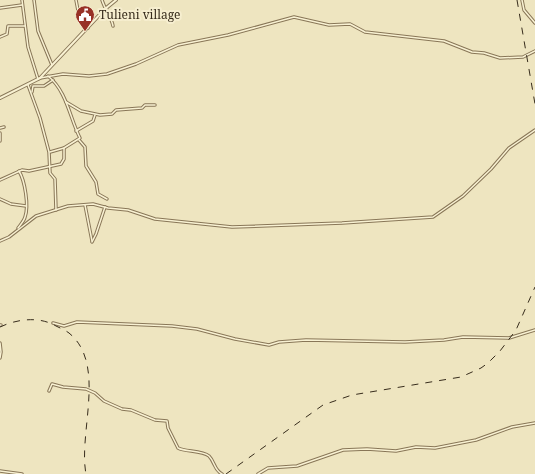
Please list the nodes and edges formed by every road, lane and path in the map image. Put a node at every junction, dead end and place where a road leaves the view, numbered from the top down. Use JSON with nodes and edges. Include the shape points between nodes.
{"nodes":[{"id":1,"x":22,"y":0,"type":"edge"},
{"id":2,"x":34,"y":0,"type":"edge"},
{"id":3,"x":76,"y":0,"type":"edge"},
{"id":4,"x":102,"y":0,"type":"edge"},
{"id":5,"x":116,"y":0,"type":"edge"},
{"id":6,"x":522,"y":0,"type":"edge"},
{"id":7,"x":23,"y":5,"type":"junction"},
{"id":8,"x":0,"y":8,"type":"edge"},
{"id":9,"x":105,"y":9,"type":"junction"},
{"id":10,"x":535,"y":23,"type":"edge"},
{"id":11,"x":24,"y":26,"type":"junction"},
{"id":12,"x":113,"y":26,"type":"dead end"},
{"id":13,"x":88,"y":28,"type":"junction"},
{"id":14,"x":0,"y":37,"type":"edge"},
{"id":15,"x":535,"y":51,"type":"edge"},
{"id":16,"x":52,"y":66,"type":"junction"},
{"id":17,"x":53,"y":75,"type":"junction"},
{"id":18,"x":48,"y":76,"type":"junction"},
{"id":19,"x":39,"y":79,"type":"junction"},
{"id":20,"x":53,"y":80,"type":"junction"},
{"id":21,"x":28,"y":85,"type":"junction"},
{"id":22,"x":32,"y":93,"type":"junction"},
{"id":23,"x":0,"y":98,"type":"edge"},
{"id":24,"x":66,"y":102,"type":"junction"},
{"id":25,"x":155,"y":105,"type":"dead end"},
{"id":26,"x":95,"y":115,"type":"junction"},
{"id":27,"x":4,"y":127,"type":"dead end"},
{"id":28,"x":0,"y":128,"type":"edge"},
{"id":29,"x":535,"y":130,"type":"edge"},
{"id":30,"x":76,"y":131,"type":"junction"},
{"id":31,"x":0,"y":133,"type":"edge"},
{"id":32,"x":79,"y":140,"type":"junction"},
{"id":33,"x":0,"y":141,"type":"edge"},
{"id":34,"x":64,"y":148,"type":"junction"},
{"id":35,"x":49,"y":152,"type":"junction"},
{"id":36,"x":51,"y":165,"type":"junction"},
{"id":37,"x":19,"y":171,"type":"junction"},
{"id":38,"x":0,"y":180,"type":"edge"},
{"id":39,"x":0,"y":199,"type":"edge"},
{"id":40,"x":107,"y":199,"type":"dead end"},
{"id":41,"x":26,"y":206,"type":"junction"},
{"id":42,"x":85,"y":206,"type":"junction"},
{"id":43,"x":105,"y":207,"type":"junction"},
{"id":44,"x":56,"y":210,"type":"junction"},
{"id":45,"x":18,"y":228,"type":"junction"},
{"id":46,"x":0,"y":241,"type":"edge"},
{"id":47,"x":53,"y":323,"type":"dead end"},
{"id":48,"x":535,"y":330,"type":"edge"},
{"id":49,"x":0,"y":343,"type":"edge"},
{"id":50,"x":0,"y":358,"type":"edge"},
{"id":51,"x":49,"y":391,"type":"dead end"},
{"id":52,"x":535,"y":423,"type":"edge"},
{"id":53,"x":0,"y":470,"type":"edge"},
{"id":54,"x":22,"y":474,"type":"edge"},
{"id":55,"x":222,"y":474,"type":"edge"},
{"id":56,"x":258,"y":474,"type":"edge"}],
"edges":[{"from":1,"to":7,"type":"street"},
{"from":2,"to":16,"type":"street","via":[[38,31]]},
{"from":3,"to":13,"type":"street","via":[[80,21]]},
{"from":4,"to":9,"type":"street"},
{"from":5,"to":9,"type":"street"},
{"from":6,"to":10,"type":"street","via":[[524,10]]},
{"from":7,"to":8,"type":"street"},
{"from":7,"to":11,"type":"street"},
{"from":9,"to":12,"type":"street","via":[[111,16]]},
{"from":9,"to":13,"type":"street"},
{"from":11,"to":14,"type":"street","via":[[8,26],[7,34]]},
{"from":11,"to":19,"type":"street","via":[[29,52]]},
{"from":13,"to":16,"type":"street"},
{"from":15,"to":17,"type":"street","via":[[522,57],[500,58],[472,52],[444,40],[365,32],[350,24],[329,26],[294,17],[228,35],[178,45],[107,74]]},
{"from":16,"to":19,"type":"street"},
{"from":17,"to":18,"type":"street"},
{"from":17,"to":20,"type":"street"},
{"from":18,"to":19,"type":"street"},
{"from":18,"to":20,"type":"street"},
{"from":19,"to":21,"type":"street"},
{"from":20,"to":22,"type":"street","via":[[44,86],[33,86]]},
{"from":20,"to":24,"type":"street"},
{"from":21,"to":22,"type":"street"},
{"from":21,"to":23,"type":"street"},
{"from":22,"to":35,"type":"street"},
{"from":24,"to":26,"type":"street"},
{"from":24,"to":30,"type":"street"},
{"from":25,"to":26,"type":"street"},
{"from":26,"to":30,"type":"street","via":[[93,121]]},
{"from":27,"to":28,"type":"street"},
{"from":29,"to":43,"type":"street","via":[[509,148],[463,196],[433,217],[342,224],[232,227],[160,220],[128,210]]},
{"from":30,"to":32,"type":"street"},
{"from":31,"to":33,"type":"street"},
{"from":32,"to":34,"type":"street"},
{"from":32,"to":40,"type":"street","via":[[85,147],[86,166],[96,182],[98,194]]},
{"from":34,"to":35,"type":"street"},
{"from":34,"to":36,"type":"street","via":[[62,163]]},
{"from":35,"to":36,"type":"street"},
{"from":36,"to":37,"type":"street"},
{"from":36,"to":44,"type":"street","via":[[50,173],[55,179]]},
{"from":37,"to":38,"type":"street"},
{"from":37,"to":41,"type":"street","via":[[25,188]]},
{"from":39,"to":41,"type":"street"},
{"from":41,"to":45,"type":"street","via":[[25,219]]},
{"from":42,"to":43,"type":"street","via":[[96,204]]},
{"from":42,"to":43,"type":"street","via":[[92,242]]},
{"from":42,"to":44,"type":"street","via":[[68,206]]},
{"from":44,"to":45,"type":"street","via":[[34,216]]},
{"from":45,"to":46,"type":"street","via":[[9,237]]},
{"from":47,"to":48,"type":"street","via":[[63,326],[77,322],[172,326],[269,345],[306,340],[405,342],[463,337],[509,338]]},
{"from":49,"to":50,"type":"street"},
{"from":51,"to":55,"type":"street","via":[[52,384],[86,389],[122,409],[167,421],[178,448],[208,456],[217,471]]},
{"from":52,"to":56,"type":"street","via":[[512,427],[476,440],[435,448],[416,447],[396,452],[344,450],[297,466],[268,468]]},
{"from":53,"to":54,"type":"street"}]}
